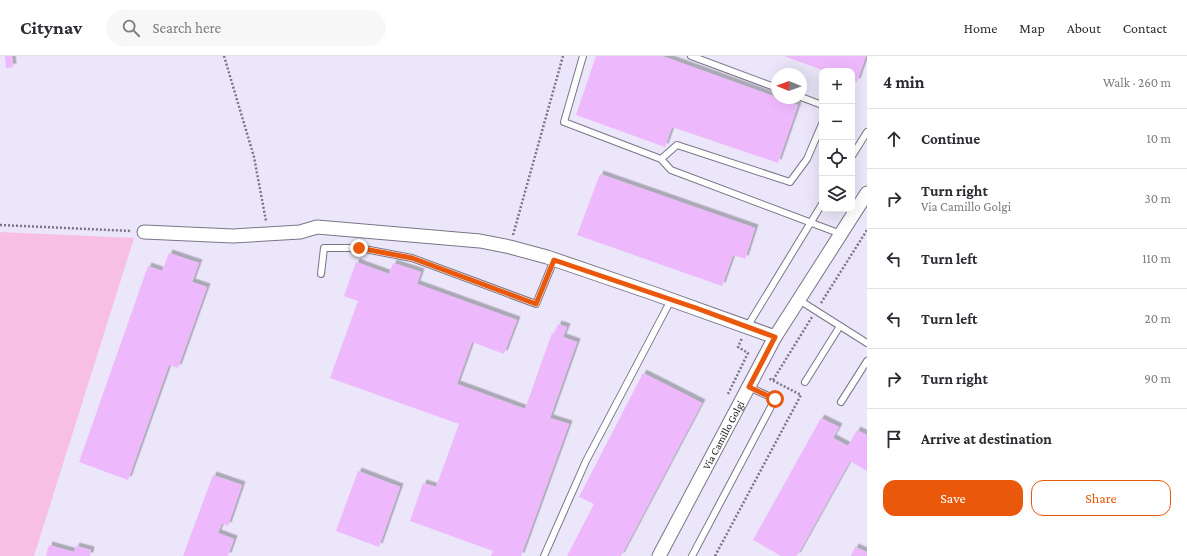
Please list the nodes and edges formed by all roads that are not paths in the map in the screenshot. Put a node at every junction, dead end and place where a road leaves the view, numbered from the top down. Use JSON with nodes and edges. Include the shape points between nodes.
{"nodes":[{"id":1,"x":583,"y":56,"type":"edge"},
{"id":2,"x":691,"y":56,"type":"edge"},
{"id":3,"x":771,"y":86,"type":"edge"},
{"id":4,"x":807,"y":100,"type":"edge"},
{"id":5,"x":819,"y":104,"type":"edge"},
{"id":6,"x":819,"y":131,"type":"edge"},
{"id":7,"x":867,"y":132,"type":"edge"},
{"id":8,"x":855,"y":151,"type":"edge"},
{"id":9,"x":661,"y":159,"type":"junction"},
{"id":10,"x":867,"y":193,"type":"edge"},
{"id":11,"x":819,"y":209,"type":"edge"},
{"id":12,"x":811,"y":222,"type":"junction"},
{"id":13,"x":144,"y":232,"type":"road end"},
{"id":14,"x":841,"y":234,"type":"junction"},
{"id":15,"x":554,"y":260,"type":"junction"},
{"id":16,"x":321,"y":274,"type":"dead end"},
{"id":17,"x":671,"y":300,"type":"junction"},
{"id":18,"x":799,"y":300,"type":"junction"},
{"id":19,"x":840,"y":326,"type":"junction"},
{"id":20,"x":747,"y":327,"type":"junction"},
{"id":21,"x":775,"y":337,"type":"junction"},
{"id":22,"x":867,"y":343,"type":"edge"},
{"id":23,"x":867,"y":361,"type":"edge"},
{"id":24,"x":805,"y":382,"type":"dead end"},
{"id":25,"x":749,"y":387,"type":"junction"},
{"id":26,"x":841,"y":402,"type":"dead end"},
{"id":27,"x":544,"y":556,"type":"edge"},
{"id":28,"x":659,"y":556,"type":"edge"},
{"id":29,"x":692,"y":556,"type":"edge"}],
"edges":[{"from":1,"to":9,"type":"lane","via":[[564,122]]},
{"from":2,"to":3,"type":"lane"},
{"from":4,"to":5,"type":"lane"},
{"from":6,"to":9,"type":"lane","via":[[807,159],[790,182],[677,145]]},
{"from":7,"to":8,"type":"lane"},
{"from":9,"to":12,"type":"lane","via":[[671,170]]},
{"from":10,"to":14,"type":"street","name":"Via Camillo Golgi"},
{"from":11,"to":12,"type":"lane"},
{"from":12,"to":14,"type":"lane"},
{"from":12,"to":20,"type":"lane"},
{"from":13,"to":15,"type":"street","via":[[233,236],[300,232],[317,227],[472,240],[510,247]]},
{"from":14,"to":18,"type":"street","name":"Via Camillo Golgi"},
{"from":15,"to":16,"type":"lane","via":[[536,304],[412,258],[359,248],[324,248]]},
{"from":15,"to":17,"type":"street"},
{"from":17,"to":20,"type":"street"},
{"from":17,"to":27,"type":"lane","via":[[586,461]]},
{"from":18,"to":19,"type":"lane"},
{"from":18,"to":21,"type":"street","name":"Via Camillo Golgi"},
{"from":19,"to":22,"type":"lane"},
{"from":19,"to":24,"type":"lane"},
{"from":20,"to":21,"type":"street"},
{"from":21,"to":25,"type":"street","name":"Via Camillo Golgi"},
{"from":23,"to":26,"type":"lane"},
{"from":25,"to":28,"type":"street","name":"Via Camillo Golgi"},
{"from":25,"to":29,"type":"lane","via":[[775,399]]}]}
